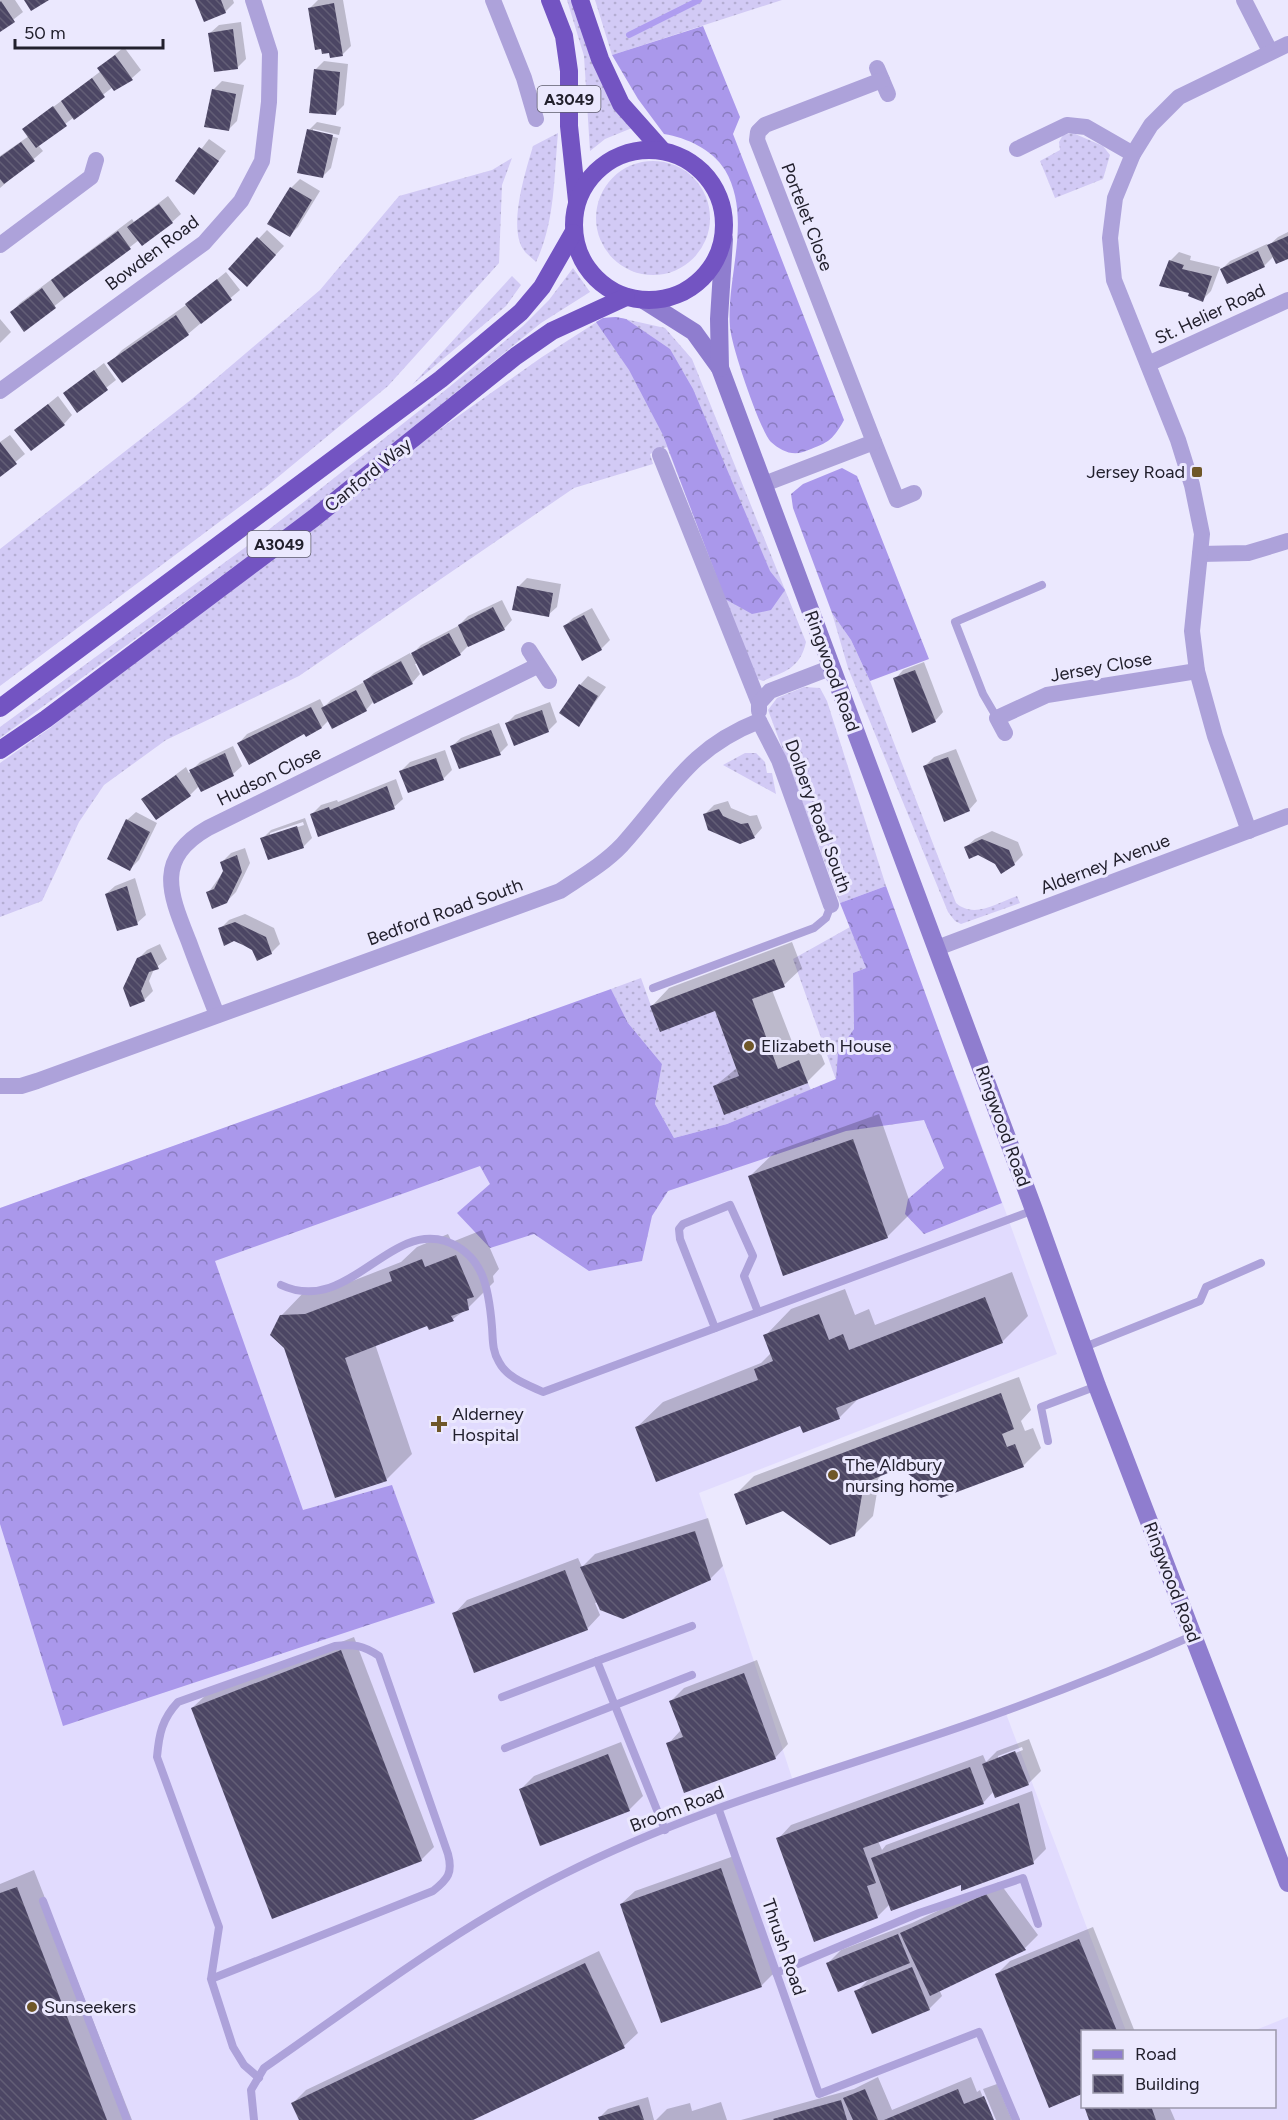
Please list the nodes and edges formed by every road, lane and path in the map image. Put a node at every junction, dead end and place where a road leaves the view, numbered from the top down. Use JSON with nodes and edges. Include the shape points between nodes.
{"nodes":[{"id":1,"x":253,"y":0,"type":"edge"},
{"id":2,"x":493,"y":0,"type":"edge"},
{"id":3,"x":550,"y":0,"type":"edge"},
{"id":4,"x":580,"y":0,"type":"edge"},
{"id":5,"x":1244,"y":0,"type":"edge"},
{"id":6,"x":1288,"y":44,"type":"edge"},
{"id":7,"x":1270,"y":51,"type":"junction"},
{"id":8,"x":882,"y":81,"type":"dead end"},
{"id":9,"x":536,"y":119,"type":"dead end"},
{"id":10,"x":661,"y":149,"type":"junction"},
{"id":11,"x":1017,"y":149,"type":"dead end"},
{"id":12,"x":1133,"y":154,"type":"junction"},
{"id":13,"x":96,"y":160,"type":"dead end"},
{"id":14,"x":577,"y":201,"type":"junction"},
{"id":15,"x":573,"y":233,"type":"junction"},
{"id":16,"x":724,"y":239,"type":"junction"},
{"id":17,"x":0,"y":245,"type":"edge"},
{"id":18,"x":626,"y":297,"type":"junction"},
{"id":19,"x":1288,"y":300,"type":"edge"},
{"id":20,"x":645,"y":301,"type":"junction"},
{"id":21,"x":1149,"y":364,"type":"junction"},
{"id":22,"x":720,"y":368,"type":"junction"},
{"id":23,"x":0,"y":392,"type":"edge"},
{"id":24,"x":874,"y":442,"type":"junction"},
{"id":25,"x":660,"y":455,"type":"dead end"},
{"id":26,"x":764,"y":484,"type":"junction"},
{"id":27,"x":914,"y":493,"type":"dead end"},
{"id":28,"x":1288,"y":541,"type":"edge"},
{"id":29,"x":1200,"y":554,"type":"junction"},
{"id":30,"x":1042,"y":585,"type":"dead end"},
{"id":31,"x":529,"y":650,"type":"dead end"},
{"id":32,"x":537,"y":666,"type":"junction"},
{"id":33,"x":830,"y":668,"type":"junction"},
{"id":34,"x":1197,"y":671,"type":"junction"},
{"id":35,"x":549,"y":681,"type":"dead end"},
{"id":36,"x":759,"y":703,"type":"junction"},
{"id":37,"x":0,"y":708,"type":"edge"},
{"id":38,"x":997,"y":718,"type":"junction"},
{"id":39,"x":759,"y":721,"type":"junction"},
{"id":40,"x":1005,"y":734,"type":"dead end"},
{"id":41,"x":0,"y":750,"type":"edge"},
{"id":42,"x":1288,"y":816,"type":"edge"},
{"id":43,"x":1249,"y":831,"type":"junction"},
{"id":44,"x":831,"y":905,"type":"joint"},
{"id":45,"x":936,"y":948,"type":"junction"},
{"id":46,"x":653,"y":988,"type":"dead end"},
{"id":47,"x":217,"y":1015,"type":"junction"},
{"id":48,"x":0,"y":1086,"type":"edge"},
{"id":49,"x":1034,"y":1210,"type":"junction"},
{"id":50,"x":1262,"y":1263,"type":"dead end"},
{"id":51,"x":281,"y":1285,"type":"dead end"},
{"id":52,"x":758,"y":1312,"type":"junction"},
{"id":53,"x":715,"y":1328,"type":"junction"},
{"id":54,"x":1082,"y":1348,"type":"junction"},
{"id":55,"x":1096,"y":1386,"type":"junction"},
{"id":56,"x":1048,"y":1441,"type":"dead end"},
{"id":57,"x":692,"y":1626,"type":"dead end"},
{"id":58,"x":1192,"y":1636,"type":"junction"},
{"id":59,"x":597,"y":1661,"type":"junction"},
{"id":60,"x":692,"y":1675,"type":"dead end"},
{"id":61,"x":502,"y":1697,"type":"dead end"},
{"id":62,"x":614,"y":1704,"type":"junction"},
{"id":63,"x":505,"y":1748,"type":"dead end"},
{"id":64,"x":719,"y":1810,"type":"junction"},
{"id":65,"x":665,"y":1830,"type":"junction"},
{"id":66,"x":1288,"y":1883,"type":"edge"},
{"id":67,"x":43,"y":1901,"type":"dead end"},
{"id":68,"x":1038,"y":1924,"type":"dead end"},
{"id":69,"x":776,"y":1973,"type":"junction"},
{"id":70,"x":211,"y":1979,"type":"junction"},
{"id":71,"x":259,"y":2078,"type":"junction"},
{"id":72,"x":126,"y":2120,"type":"edge"},
{"id":73,"x":254,"y":2120,"type":"edge"},
{"id":74,"x":1016,"y":2120,"type":"edge"}],
"edges":[{"from":1,"to":23,"type":"street","name":"Bowden Road","via":[[270,54],[269,102],[262,161],[241,201],[204,243]]},
{"from":2,"to":9,"type":"street"},
{"from":3,"to":14,"type":"highway","number":"A3049","via":[[566,47]]},
{"from":4,"to":10,"type":"highway","number":"A3049","via":[[600,59],[621,104]]},
{"from":5,"to":7,"type":"street"},
{"from":6,"to":7,"type":"street"},
{"from":7,"to":12,"type":"street","via":[[1179,97],[1151,125]]},
{"from":8,"to":24,"type":"street","name":"Portelet Close","via":[[765,125],[757,140]]},
{"from":10,"to":14,"type":"highway","number":"A3049","via":[[634,150],[610,160],[590,177]]},
{"from":10,"to":16,"type":"highway","number":"A3049","via":[[684,157],[704,171],[717,191],[724,215]]},
{"from":11,"to":12,"type":"street","via":[[1067,125],[1086,127]]},
{"from":12,"to":21,"type":"street","via":[[1115,198],[1110,238],[1114,279]]},
{"from":13,"to":17,"type":"street","via":[[91,177]]},
{"from":14,"to":15,"type":"highway","number":"A3049"},
{"from":15,"to":18,"type":"highway","number":"A3049","via":[[582,261],[601,283]]},
{"from":15,"to":37,"type":"highway","name":"Canford Way","number":"A3049","via":[[542,287],[521,312],[441,379]]},
{"from":16,"to":20,"type":"highway","number":"A3049","via":[[714,264],[696,284],[672,297]]},
{"from":16,"to":22,"type":"main road","name":"Ringwood Road","via":[[718,319]]},
{"from":18,"to":20,"type":"highway","number":"A3049"},
{"from":18,"to":41,"type":"highway","name":"Canford Way","number":"A3049","via":[[552,331],[516,356],[314,518]]},
{"from":19,"to":21,"type":"street","name":"St. Helier Road"},
{"from":20,"to":22,"type":"main road","name":"Ringwood Road","via":[[694,332]]},
{"from":21,"to":29,"type":"street","via":[[1192,485],[1202,534]]},
{"from":22,"to":26,"type":"main road","name":"Ringwood Road"},
{"from":24,"to":26,"type":"street"},
{"from":24,"to":27,"type":"street","name":"Portelet Close","via":[[897,500]]},
{"from":25,"to":36,"type":"street"},
{"from":26,"to":33,"type":"main road","name":"Ringwood Road"},
{"from":28,"to":29,"type":"street","via":[[1248,553]]},
{"from":29,"to":34,"type":"street","via":[[1192,631]]},
{"from":30,"to":38,"type":"lane","via":[[955,622],[983,694]]},
{"from":31,"to":32,"type":"street"},
{"from":32,"to":35,"type":"street"},
{"from":32,"to":47,"type":"street","name":"Hudson Close","via":[[208,828],[184,845],[171,872],[171,896]]},
{"from":33,"to":36,"type":"street","via":[[770,691]]},
{"from":33,"to":45,"type":"main road","name":"Ringwood Road"},
{"from":34,"to":38,"type":"street","name":"Jersey Close","via":[[1047,695]]},
{"from":34,"to":43,"type":"street"},
{"from":36,"to":39,"type":"street"},
{"from":38,"to":40,"type":"street"},
{"from":39,"to":44,"type":"street","name":"Dolbery Road South","via":[[779,760]]},
{"from":39,"to":47,"type":"street","name":"Bedford Road South","via":[[722,738],[697,756],[621,846],[560,891]]},
{"from":42,"to":43,"type":"street","name":"Alderney Avenue"},
{"from":43,"to":45,"type":"street","name":"Alderney Avenue"},
{"from":44,"to":46,"type":"lane","name":"Dolbery Road South","via":[[826,918],[814,928]]},
{"from":45,"to":49,"type":"main road","name":"Ringwood Road"},
{"from":47,"to":48,"type":"street","name":"Bedford Road South","via":[[37,1081]]},
{"from":49,"to":52,"type":"lane"},
{"from":49,"to":54,"type":"main road","name":"Ringwood Road"},
{"from":50,"to":54,"type":"lane","via":[[1206,1287],[1200,1302]]},
{"from":51,"to":53,"type":"lane","via":[[295,1291],[317,1291],[342,1283],[406,1245],[431,1239],[446,1241],[470,1254],[484,1280],[499,1363],[508,1373],[543,1392]]},
{"from":52,"to":53,"type":"lane"},
{"from":52,"to":53,"type":"lane","via":[[744,1276],[753,1256],[729,1204],[679,1229]]},
{"from":54,"to":55,"type":"main road","name":"Ringwood Road"},
{"from":55,"to":56,"type":"lane","via":[[1041,1407]]},
{"from":55,"to":58,"type":"main road","name":"Ringwood Road"},
{"from":57,"to":59,"type":"lane"},
{"from":58,"to":64,"type":"lane","name":"Broom Road","via":[[1005,1711],[793,1781]]},
{"from":58,"to":66,"type":"main road","name":"Ringwood Road"},
{"from":59,"to":61,"type":"lane"},
{"from":59,"to":62,"type":"lane"},
{"from":60,"to":62,"type":"lane"},
{"from":62,"to":63,"type":"lane"},
{"from":62,"to":65,"type":"lane"},
{"from":64,"to":65,"type":"lane","name":"Broom Road"},
{"from":64,"to":69,"type":"lane","name":"Thrush Road"},
{"from":65,"to":71,"type":"lane","name":"Broom Road","via":[[565,1873],[483,1916],[264,2068]]},
{"from":67,"to":72,"type":"lane"},
{"from":68,"to":69,"type":"lane","via":[[1023,1878],[919,1913]]},
{"from":69,"to":74,"type":"lane","name":"Thrush Road","via":[[819,2094],[980,2032]]},
{"from":70,"to":70,"type":"lane","via":[[219,1927],[157,1758],[159,1733],[166,1715],[178,1702],[335,1646],[353,1644],[367,1648],[379,1656],[452,1869],[446,1881],[433,1891]]},
{"from":70,"to":71,"type":"lane","via":[[233,2047],[244,2066]]},
{"from":71,"to":73,"type":"lane","via":[[251,2090]]}]}
